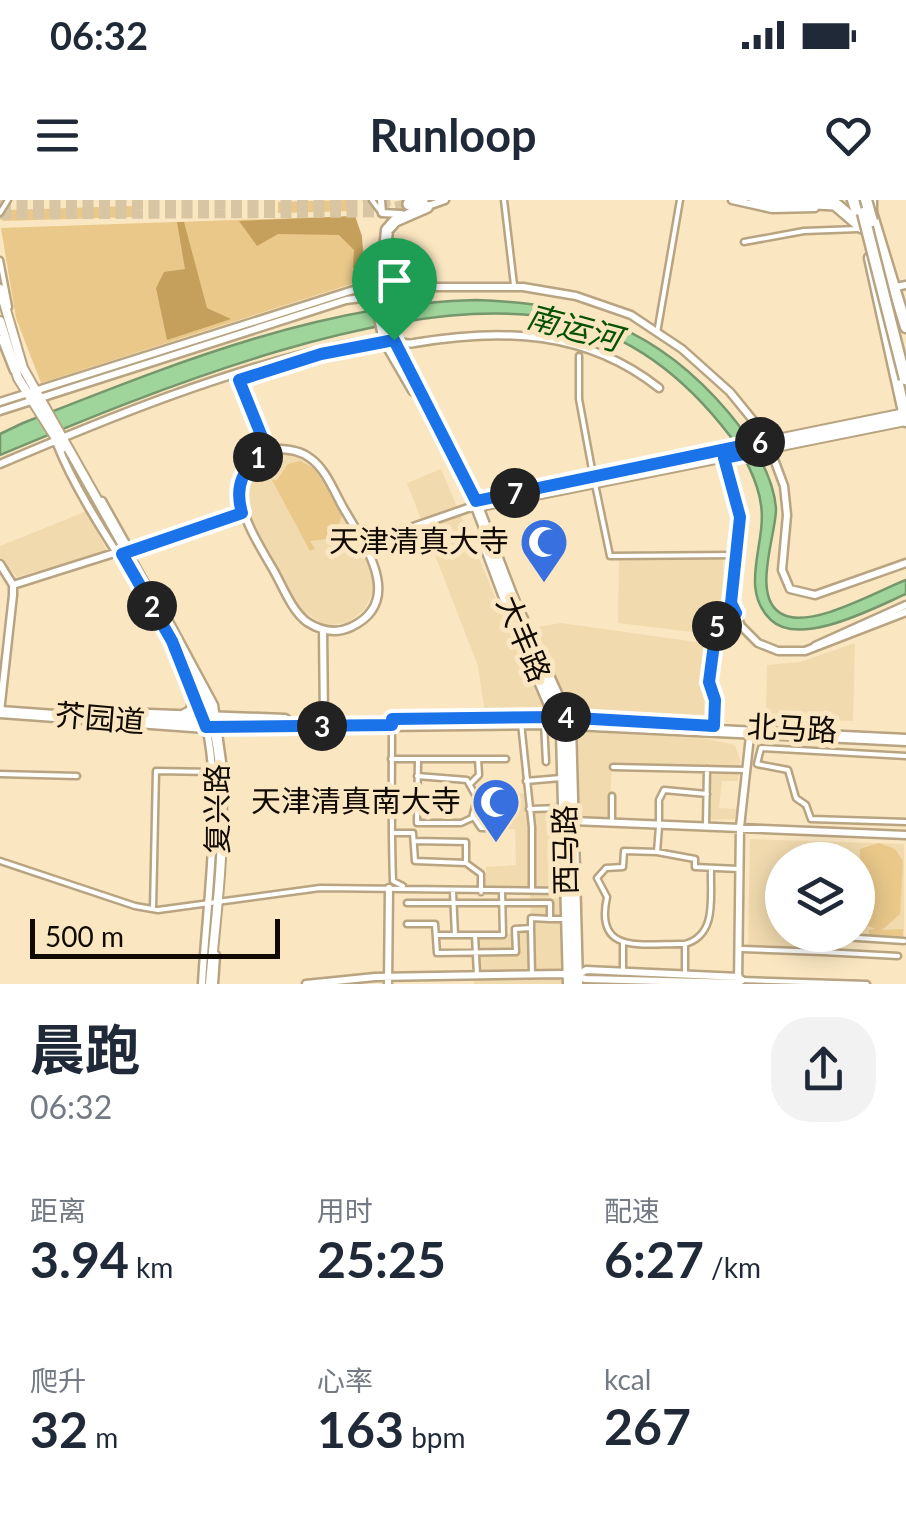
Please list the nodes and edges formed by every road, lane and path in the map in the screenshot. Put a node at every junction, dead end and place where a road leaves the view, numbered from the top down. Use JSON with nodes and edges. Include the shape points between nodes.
{"nodes":[{"id":1,"x":7,"y":200,"type":"edge"},
{"id":2,"x":372,"y":200,"type":"edge"},
{"id":3,"x":380,"y":200,"type":"edge"},
{"id":4,"x":445,"y":200,"type":"edge"},
{"id":5,"x":504,"y":200,"type":"edge"},
{"id":6,"x":680,"y":200,"type":"edge"},
{"id":7,"x":732,"y":200,"type":"edge"},
{"id":8,"x":865,"y":200,"type":"edge"},
{"id":9,"x":751,"y":201,"type":"edge"},
{"id":10,"x":419,"y":204,"type":"edge"},
{"id":11,"x":0,"y":206,"type":"edge"},
{"id":12,"x":0,"y":213,"type":"edge"},
{"id":13,"x":382,"y":213,"type":"junction"},
{"id":14,"x":864,"y":219,"type":"junction"},
{"id":15,"x":744,"y":242,"type":"dead end"},
{"id":16,"x":0,"y":260,"type":"edge"},
{"id":17,"x":901,"y":286,"type":"edge"},
{"id":18,"x":514,"y":288,"type":"junction"},
{"id":19,"x":0,"y":289,"type":"edge"},
{"id":20,"x":379,"y":295,"type":"junction"},
{"id":21,"x":0,"y":321,"type":"edge"},
{"id":22,"x":906,"y":327,"type":"edge"},
{"id":23,"x":657,"y":332,"type":"junction"},
{"id":24,"x":388,"y":336,"type":"junction"},
{"id":25,"x":0,"y":338,"type":"edge"},
{"id":26,"x":11,"y":349,"type":"junction"},
{"id":27,"x":579,"y":356,"type":"dead end"},
{"id":28,"x":906,"y":358,"type":"edge"},
{"id":29,"x":238,"y":377,"type":"junction"},
{"id":30,"x":18,"y":378,"type":"junction"},
{"id":31,"x":29,"y":379,"type":"junction"},
{"id":32,"x":905,"y":382,"type":"edge"},
{"id":33,"x":659,"y":388,"type":"dead end"},
{"id":34,"x":37,"y":401,"type":"junction"},
{"id":35,"x":0,"y":402,"type":"edge"},
{"id":36,"x":0,"y":411,"type":"edge"},
{"id":37,"x":904,"y":416,"type":"edge"},
{"id":38,"x":60,"y":440,"type":"junction"},
{"id":39,"x":764,"y":446,"type":"junction"},
{"id":40,"x":268,"y":452,"type":"junction"},
{"id":41,"x":723,"y":454,"type":"junction"},
{"id":42,"x":0,"y":466,"type":"edge"},
{"id":43,"x":594,"y":480,"type":"junction"},
{"id":44,"x":475,"y":505,"type":"junction"},
{"id":45,"x":242,"y":513,"type":"junction"},
{"id":46,"x":364,"y":544,"type":"junction"},
{"id":47,"x":124,"y":553,"type":"junction"},
{"id":48,"x":736,"y":555,"type":"junction"},
{"id":49,"x":0,"y":564,"type":"edge"},
{"id":50,"x":906,"y":564,"type":"edge"},
{"id":51,"x":12,"y":584,"type":"junction"},
{"id":52,"x":906,"y":609,"type":"edge"},
{"id":53,"x":736,"y":613,"type":"junction"},
{"id":54,"x":320,"y":629,"type":"junction"},
{"id":55,"x":172,"y":641,"type":"junction"},
{"id":56,"x":178,"y":661,"type":"junction"},
{"id":57,"x":194,"y":695,"type":"junction"},
{"id":58,"x":0,"y":708,"type":"edge"},
{"id":59,"x":174,"y":718,"type":"junction"},
{"id":60,"x":324,"y":720,"type":"junction"},
{"id":61,"x":564,"y":720,"type":"junction"},
{"id":62,"x":392,"y":722,"type":"junction"},
{"id":63,"x":212,"y":723,"type":"junction"},
{"id":64,"x":544,"y":723,"type":"junction"},
{"id":65,"x":521,"y":724,"type":"junction"},
{"id":66,"x":714,"y":726,"type":"junction"},
{"id":67,"x":752,"y":730,"type":"junction"},
{"id":68,"x":906,"y":736,"type":"edge"},
{"id":69,"x":849,"y":738,"type":"junction"},
{"id":70,"x":849,"y":753,"type":"junction"},
{"id":71,"x":906,"y":756,"type":"edge"},
{"id":72,"x":392,"y":758,"type":"junction"},
{"id":73,"x":418,"y":759,"type":"junction"},
{"id":74,"x":478,"y":759,"type":"junction"},
{"id":75,"x":506,"y":759,"type":"dead end"},
{"id":76,"x":546,"y":762,"type":"dead end"},
{"id":77,"x":225,"y":764,"type":"junction"},
{"id":78,"x":613,"y":767,"type":"dead end"},
{"id":79,"x":707,"y":769,"type":"junction"},
{"id":80,"x":746,"y":770,"type":"junction"},
{"id":81,"x":0,"y":774,"type":"edge"},
{"id":82,"x":217,"y":774,"type":"junction"},
{"id":83,"x":77,"y":776,"type":"dead end"},
{"id":84,"x":417,"y":776,"type":"junction"},
{"id":85,"x":564,"y":778,"type":"junction"},
{"id":86,"x":526,"y":781,"type":"junction"},
{"id":87,"x":470,"y":784,"type":"junction"},
{"id":88,"x":707,"y":794,"type":"junction"},
{"id":89,"x":612,"y":796,"type":"dead end"},
{"id":90,"x":566,"y":808,"type":"junction"},
{"id":91,"x":529,"y":809,"type":"junction"},
{"id":92,"x":473,"y":816,"type":"junction"},
{"id":93,"x":811,"y":819,"type":"junction"},
{"id":94,"x":612,"y":821,"type":"junction"},
{"id":95,"x":906,"y":822,"type":"edge"},
{"id":96,"x":570,"y":823,"type":"junction"},
{"id":97,"x":659,"y":826,"type":"junction"},
{"id":98,"x":706,"y":826,"type":"junction"},
{"id":99,"x":493,"y":828,"type":"dead end"},
{"id":100,"x":742,"y":829,"type":"junction"},
{"id":101,"x":811,"y":830,"type":"junction"},
{"id":102,"x":394,"y":833,"type":"junction"},
{"id":103,"x":905,"y":836,"type":"edge"},
{"id":104,"x":415,"y":842,"type":"junction"},
{"id":105,"x":657,"y":852,"type":"junction"},
{"id":106,"x":0,"y":861,"type":"edge"},
{"id":107,"x":466,"y":862,"type":"junction"},
{"id":108,"x":711,"y":868,"type":"junction"},
{"id":109,"x":740,"y":869,"type":"junction"},
{"id":110,"x":390,"y":888,"type":"junction"},
{"id":111,"x":408,"y":889,"type":"junction"},
{"id":112,"x":532,"y":891,"type":"junction"},
{"id":113,"x":567,"y":891,"type":"junction"},
{"id":114,"x":454,"y":892,"type":"junction"},
{"id":115,"x":481,"y":892,"type":"junction"},
{"id":116,"x":502,"y":892,"type":"junction"},
{"id":117,"x":407,"y":903,"type":"dead end"},
{"id":118,"x":454,"y":904,"type":"junction"},
{"id":119,"x":502,"y":904,"type":"junction"},
{"id":120,"x":214,"y":905,"type":"junction"},
{"id":121,"x":154,"y":909,"type":"junction"},
{"id":122,"x":550,"y":918,"type":"junction"},
{"id":123,"x":568,"y":919,"type":"junction"},
{"id":124,"x":407,"y":924,"type":"dead end"},
{"id":125,"x":531,"y":928,"type":"junction"},
{"id":126,"x":436,"y":935,"type":"junction"},
{"id":127,"x":454,"y":935,"type":"junction"},
{"id":128,"x":476,"y":935,"type":"junction"},
{"id":129,"x":875,"y":939,"type":"edge"},
{"id":130,"x":904,"y":941,"type":"dead end"},
{"id":131,"x":623,"y":942,"type":"junction"},
{"id":132,"x":685,"y":944,"type":"junction"},
{"id":133,"x":742,"y":949,"type":"junction"},
{"id":134,"x":476,"y":950,"type":"junction"},
{"id":135,"x":765,"y":950,"type":"edge"},
{"id":136,"x":823,"y":952,"type":"edge"},
{"id":137,"x":898,"y":956,"type":"dead end"},
{"id":138,"x":623,"y":972,"type":"junction"},
{"id":139,"x":532,"y":974,"type":"junction"},
{"id":140,"x":685,"y":974,"type":"junction"},
{"id":141,"x":474,"y":978,"type":"edge"},
{"id":142,"x":573,"y":979,"type":"edge"},
{"id":143,"x":452,"y":980,"type":"edge"},
{"id":144,"x":388,"y":981,"type":"edge"},
{"id":145,"x":740,"y":981,"type":"edge"},
{"id":146,"x":673,"y":983,"type":"edge"},
{"id":147,"x":208,"y":984,"type":"edge"},
{"id":148,"x":306,"y":984,"type":"edge"},
{"id":149,"x":867,"y":984,"type":"edge"}],
"edges":[{"from":1,"to":11,"type":"street"},
{"from":1,"to":12,"type":"street"},
{"from":2,"to":13,"type":"street"},
{"from":3,"to":13,"type":"street"},
{"from":4,"to":10,"type":"street"},
{"from":5,"to":18,"type":"street"},
{"from":6,"to":23,"type":"street"},
{"from":7,"to":9,"type":"street"},
{"from":8,"to":14,"type":"main road","bridge":true},
{"from":8,"to":28,"type":"main road","bridge":true},
{"from":9,"to":14,"type":"street","via":[[788,210],[830,208]]},
{"from":9,"to":14,"type":"highway","via":[[831,203]]},
{"from":10,"to":13,"type":"street","via":[[392,216]]},
{"from":10,"to":20,"type":"main road","name":"大丰路","via":[[389,226]]},
{"from":14,"to":15,"type":"street"},
{"from":14,"to":17,"type":"main road"},
{"from":14,"to":32,"type":"main road","bridge":true},
{"from":14,"to":37,"type":"main road"},
{"from":16,"to":31,"type":"street"},
{"from":17,"to":22,"type":"main road"},
{"from":18,"to":20,"type":"street"},
{"from":18,"to":23,"type":"street","via":[[601,306]]},
{"from":19,"to":26,"type":"main road"},
{"from":20,"to":24,"type":"main road","name":"大丰路"},
{"from":20,"to":34,"type":"street"},
{"from":21,"to":26,"type":"main road"},
{"from":23,"to":39,"type":"street","via":[[730,392]]},
{"from":24,"to":29,"type":"street"},
{"from":24,"to":33,"type":"street","via":[[413,344],[477,334],[559,339],[606,354]]},
{"from":24,"to":44,"type":"main road","name":"大丰路"},
{"from":25,"to":30,"type":"street"},
{"from":26,"to":30,"type":"main road"},
{"from":26,"to":31,"type":"main road"},
{"from":27,"to":43,"type":"street","via":[[579,399]]},
{"from":29,"to":38,"type":"street"},
{"from":29,"to":40,"type":"street"},
{"from":30,"to":34,"type":"main road"},
{"from":31,"to":34,"type":"main road"},
{"from":34,"to":35,"type":"street"},
{"from":34,"to":36,"type":"street"},
{"from":34,"to":38,"type":"main road","name":"复兴路"},
{"from":37,"to":39,"type":"main road"},
{"from":38,"to":42,"type":"street"},
{"from":38,"to":47,"type":"main road","name":"复兴路"},
{"from":39,"to":41,"type":"main road"},
{"from":39,"to":50,"type":"street","via":[[783,500],[779,570],[786,590],[816,598]]},
{"from":40,"to":45,"type":"street","via":[[241,478]]},
{"from":40,"to":46,"type":"street","via":[[297,451],[316,462]]},
{"from":41,"to":43,"type":"main road"},
{"from":41,"to":48,"type":"street","via":[[740,517]]},
{"from":43,"to":44,"type":"main road"},
{"from":43,"to":48,"type":"street","via":[[610,556]]},
{"from":44,"to":46,"type":"street"},
{"from":44,"to":61,"type":"main road","name":"大丰路"},
{"from":45,"to":47,"type":"street"},
{"from":45,"to":54,"type":"street","via":[[298,613]]},
{"from":46,"to":54,"type":"street","via":[[379,576],[376,602],[348,628]]},
{"from":47,"to":51,"type":"street"},
{"from":47,"to":55,"type":"main road","name":"复兴路"},
{"from":47,"to":56,"type":"street"},
{"from":47,"to":63,"type":"main road","name":"复兴路","via":[[200,684]]},
{"from":48,"to":53,"type":"street"},
{"from":49,"to":51,"type":"street"},
{"from":51,"to":58,"type":"street"},
{"from":52,"to":53,"type":"street","via":[[805,652],[758,643]]},
{"from":53,"to":66,"type":"street","via":[[716,629],[709,682]]},
{"from":54,"to":60,"type":"street"},
{"from":55,"to":56,"type":"main road"},
{"from":55,"to":63,"type":"main road","name":"复兴路"},
{"from":56,"to":57,"type":"street"},
{"from":57,"to":59,"type":"main road","via":[[192,711]]},
{"from":57,"to":63,"type":"street"},
{"from":58,"to":59,"type":"main road","name":"芥园道"},
{"from":58,"to":63,"type":"main road","name":"芥园道"},
{"from":59,"to":63,"type":"main road","name":"芥园道"},
{"from":60,"to":62,"type":"main road","name":"芥园道"},
{"from":60,"to":63,"type":"main road","name":"芥园道"},
{"from":61,"to":62,"type":"main road","name":"芥园道"},
{"from":61,"to":64,"type":"main road","name":"芥园道"},
{"from":61,"to":66,"type":"main road","name":"北马路"},
{"from":61,"to":67,"type":"main road","name":"北马路"},
{"from":61,"to":85,"type":"main road","name":"西马路"},
{"from":61,"to":96,"type":"main road","name":"西马路"},
{"from":62,"to":63,"type":"main road","name":"芥园道"},
{"from":62,"to":65,"type":"main road","name":"芥园道"},
{"from":62,"to":72,"type":"street"},
{"from":63,"to":77,"type":"street"},
{"from":63,"to":82,"type":"main road","name":"复兴路"},
{"from":63,"to":120,"type":"main road","name":"复兴路"},
{"from":64,"to":65,"type":"main road","name":"芥园道"},
{"from":64,"to":76,"type":"street"},
{"from":65,"to":86,"type":"street"},
{"from":66,"to":67,"type":"main road","name":"北马路"},
{"from":67,"to":68,"type":"main road","name":"北马路"},
{"from":67,"to":69,"type":"main road","name":"北马路"},
{"from":67,"to":80,"type":"street"},
{"from":67,"to":100,"type":"street"},
{"from":68,"to":69,"type":"main road","name":"北马路"},
{"from":69,"to":70,"type":"street"},
{"from":70,"to":71,"type":"street"},
{"from":70,"to":93,"type":"street","via":[[758,751],[762,766],[788,770]]},
{"from":72,"to":73,"type":"street"},
{"from":72,"to":102,"type":"street","via":[[388,811]]},
{"from":73,"to":74,"type":"street"},
{"from":73,"to":84,"type":"street"},
{"from":74,"to":75,"type":"street"},
{"from":74,"to":87,"type":"street","via":[[479,775]]},
{"from":77,"to":82,"type":"main road"},
{"from":77,"to":120,"type":"street"},
{"from":78,"to":79,"type":"street"},
{"from":79,"to":80,"type":"street"},
{"from":79,"to":88,"type":"street"},
{"from":80,"to":100,"type":"street"},
{"from":81,"to":83,"type":"street"},
{"from":82,"to":120,"type":"main road","name":"复兴路"},
{"from":82,"to":121,"type":"street","via":[[156,770]]},
{"from":84,"to":87,"type":"street"},
{"from":84,"to":92,"type":"street","via":[[417,824],[461,824]]},
{"from":85,"to":86,"type":"street"},
{"from":85,"to":90,"type":"main road","name":"西马路"},
{"from":86,"to":91,"type":"street"},
{"from":87,"to":92,"type":"street","via":[[477,798]]},
{"from":88,"to":97,"type":"street","via":[[664,790]]},
{"from":88,"to":98,"type":"street"},
{"from":89,"to":94,"type":"street"},
{"from":90,"to":91,"type":"street"},
{"from":90,"to":96,"type":"main road","name":"西马路"},
{"from":91,"to":112,"type":"street"},
{"from":92,"to":99,"type":"street","via":[[481,828]]},
{"from":93,"to":95,"type":"street"},
{"from":93,"to":101,"type":"street"},
{"from":94,"to":96,"type":"street"},
{"from":94,"to":97,"type":"street"},
{"from":96,"to":97,"type":"street"},
{"from":96,"to":113,"type":"main road","name":"西马路"},
{"from":96,"to":142,"type":"main road","name":"西马路"},
{"from":97,"to":98,"type":"street"},
{"from":97,"to":100,"type":"street"},
{"from":97,"to":105,"type":"street"},
{"from":98,"to":100,"type":"street"},
{"from":100,"to":101,"type":"street"},
{"from":100,"to":103,"type":"street"},
{"from":100,"to":109,"type":"street"},
{"from":100,"to":133,"type":"street"},
{"from":101,"to":103,"type":"street"},
{"from":102,"to":104,"type":"street","via":[[412,833]]},
{"from":102,"to":111,"type":"street","via":[[393,881]]},
{"from":104,"to":107,"type":"street","via":[[415,862]]},
{"from":104,"to":107,"type":"street","via":[[466,842]]},
{"from":105,"to":108,"type":"street","via":[[686,854],[695,867]]},
{"from":105,"to":131,"type":"street","via":[[624,851],[624,867],[606,868],[596,878],[608,897],[602,918],[607,933]]},
{"from":106,"to":121,"type":"street"},
{"from":107,"to":115,"type":"street","via":[[481,874]]},
{"from":108,"to":109,"type":"street"},
{"from":108,"to":132,"type":"street","via":[[709,928]]},
{"from":109,"to":145,"type":"street"},
{"from":110,"to":111,"type":"street"},
{"from":110,"to":120,"type":"street","via":[[320,888]]},
{"from":110,"to":144,"type":"street"},
{"from":111,"to":114,"type":"street"},
{"from":112,"to":113,"type":"street"},
{"from":112,"to":116,"type":"street"},
{"from":113,"to":123,"type":"main road","name":"西马路"},
{"from":114,"to":115,"type":"street"},
{"from":114,"to":118,"type":"street"},
{"from":115,"to":116,"type":"street"},
{"from":116,"to":119,"type":"street"},
{"from":117,"to":118,"type":"street"},
{"from":118,"to":119,"type":"street"},
{"from":118,"to":127,"type":"street"},
{"from":119,"to":122,"type":"street","via":[[550,903]]},
{"from":119,"to":128,"type":"street","via":[[503,934]]},
{"from":120,"to":121,"type":"street"},
{"from":120,"to":147,"type":"street"},
{"from":120,"to":147,"type":"street"},
{"from":120,"to":147,"type":"main road","name":"复兴路"},
{"from":122,"to":123,"type":"street"},
{"from":122,"to":125,"type":"street","via":[[531,918]]},
{"from":123,"to":142,"type":"main road","name":"西马路"},
{"from":124,"to":126,"type":"street","via":[[435,924]]},
{"from":125,"to":134,"type":"street","via":[[516,928],[516,952]]},
{"from":125,"to":139,"type":"street"},
{"from":126,"to":127,"type":"street"},
{"from":126,"to":134,"type":"street","via":[[437,953]]},
{"from":127,"to":128,"type":"street"},
{"from":128,"to":134,"type":"street"},
{"from":129,"to":130,"type":"street"},
{"from":131,"to":132,"type":"street"},
{"from":131,"to":138,"type":"street"},
{"from":132,"to":140,"type":"street"},
{"from":133,"to":135,"type":"street"},
{"from":133,"to":145,"type":"street"},
{"from":134,"to":141,"type":"street"},
{"from":136,"to":137,"type":"street"},
{"from":138,"to":140,"type":"street"},
{"from":138,"to":142,"type":"street","via":[[586,970]]},
{"from":139,"to":141,"type":"street"},
{"from":139,"to":142,"type":"street"},
{"from":140,"to":145,"type":"street"},
{"from":141,"to":143,"type":"street"},
{"from":142,"to":146,"type":"street"},
{"from":143,"to":144,"type":"street"},
{"from":144,"to":148,"type":"street"},
{"from":145,"to":146,"type":"street"},
{"from":145,"to":149,"type":"street"}]}
